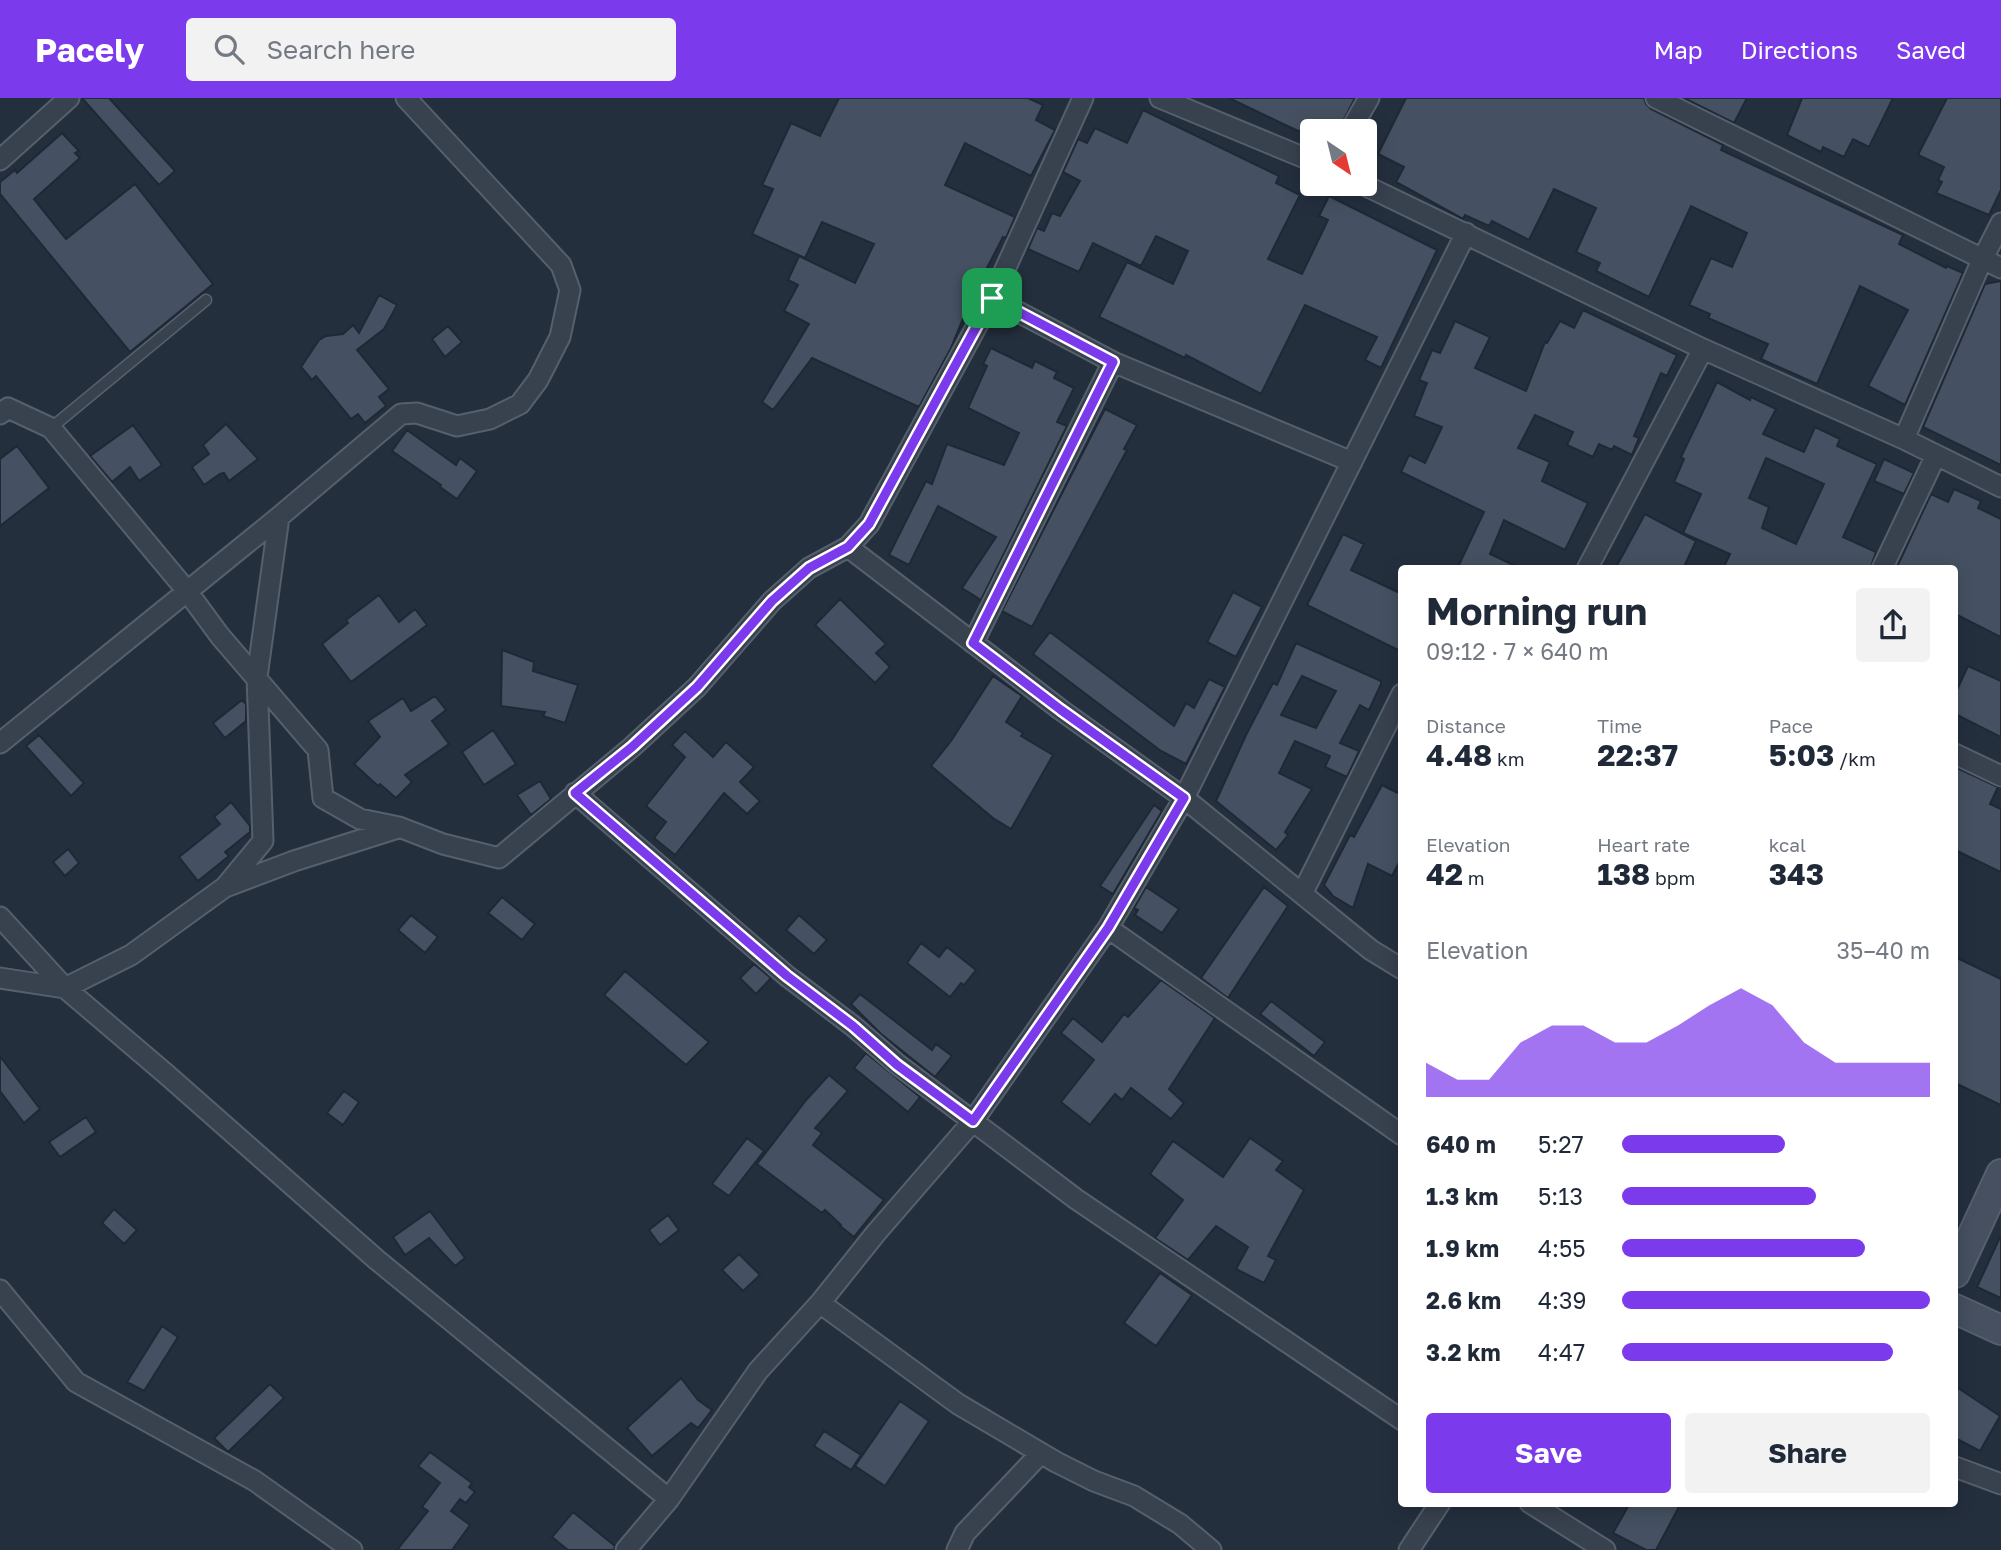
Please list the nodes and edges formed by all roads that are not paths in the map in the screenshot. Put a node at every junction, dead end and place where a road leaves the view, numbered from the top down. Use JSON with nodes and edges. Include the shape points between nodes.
{"nodes":[{"id":1,"x":69,"y":98,"type":"edge"},
{"id":2,"x":406,"y":98,"type":"edge"},
{"id":3,"x":1083,"y":98,"type":"edge"},
{"id":4,"x":1160,"y":98,"type":"edge"},
{"id":5,"x":1369,"y":98,"type":"edge"},
{"id":6,"x":1656,"y":98,"type":"edge"},
{"id":7,"x":1357,"y":119,"type":"edge"},
{"id":8,"x":1300,"y":156,"type":"edge"},
{"id":9,"x":0,"y":160,"type":"edge"},
{"id":10,"x":1377,"y":191,"type":"edge"},
{"id":11,"x":2001,"y":223,"type":"edge"},
{"id":12,"x":1466,"y":233,"type":"junction"},
{"id":13,"x":1982,"y":260,"type":"junction"},
{"id":14,"x":2001,"y":268,"type":"edge"},
{"id":15,"x":992,"y":298,"type":"junction"},
{"id":16,"x":206,"y":300,"type":"dead end"},
{"id":17,"x":1703,"y":349,"type":"junction"},
{"id":18,"x":1113,"y":362,"type":"junction"},
{"id":19,"x":3,"y":409,"type":"edge"},
{"id":20,"x":51,"y":428,"type":"junction"},
{"id":21,"x":1904,"y":439,"type":"junction"},
{"id":22,"x":1352,"y":462,"type":"junction"},
{"id":23,"x":2001,"y":486,"type":"edge"},
{"id":24,"x":279,"y":517,"type":"junction"},
{"id":25,"x":848,"y":547,"type":"junction"},
{"id":26,"x":1589,"y":565,"type":"edge"},
{"id":27,"x":1884,"y":565,"type":"edge"},
{"id":28,"x":187,"y":591,"type":"junction"},
{"id":29,"x":973,"y":643,"type":"junction"},
{"id":30,"x":257,"y":677,"type":"junction"},
{"id":31,"x":1398,"y":702,"type":"edge"},
{"id":32,"x":8,"y":738,"type":"edge"},
{"id":33,"x":1958,"y":755,"type":"edge"},
{"id":34,"x":0,"y":759,"type":"edge"},
{"id":35,"x":2001,"y":776,"type":"edge"},
{"id":36,"x":575,"y":793,"type":"junction"},
{"id":37,"x":1184,"y":798,"type":"junction"},
{"id":38,"x":399,"y":827,"type":"junction"},
{"id":39,"x":225,"y":887,"type":"junction"},
{"id":40,"x":1302,"y":894,"type":"junction"},
{"id":41,"x":0,"y":917,"type":"edge"},
{"id":42,"x":1108,"y":928,"type":"junction"},
{"id":43,"x":1398,"y":967,"type":"edge"},
{"id":44,"x":0,"y":978,"type":"edge"},
{"id":45,"x":65,"y":988,"type":"junction"},
{"id":46,"x":973,"y":1121,"type":"junction"},
{"id":47,"x":1398,"y":1132,"type":"edge"},
{"id":48,"x":2001,"y":1174,"type":"edge"},
{"id":49,"x":1958,"y":1267,"type":"edge"},
{"id":50,"x":0,"y":1290,"type":"edge"},
{"id":51,"x":820,"y":1303,"type":"junction"},
{"id":52,"x":1958,"y":1310,"type":"edge"},
{"id":53,"x":2001,"y":1330,"type":"edge"},
{"id":54,"x":1398,"y":1417,"type":"edge"},
{"id":55,"x":1041,"y":1453,"type":"junction"},
{"id":56,"x":1958,"y":1468,"type":"edge"},
{"id":57,"x":2001,"y":1484,"type":"edge"},
{"id":58,"x":669,"y":1499,"type":"junction"},
{"id":59,"x":1437,"y":1507,"type":"edge"},
{"id":60,"x":1536,"y":1507,"type":"edge"},
{"id":61,"x":352,"y":1550,"type":"edge"},
{"id":62,"x":626,"y":1550,"type":"edge"},
{"id":63,"x":957,"y":1550,"type":"edge"},
{"id":64,"x":1211,"y":1550,"type":"edge"},
{"id":65,"x":1409,"y":1550,"type":"edge"},
{"id":66,"x":1605,"y":1550,"type":"edge"}],
"edges":[{"from":1,"to":9,"type":"street"},
{"from":2,"to":24,"type":"street","via":[[561,265],[570,290],[560,337],[520,404],[490,419],[457,425],[417,413],[401,414]]},
{"from":3,"to":15,"type":"street"},
{"from":4,"to":8,"type":"street"},
{"from":5,"to":7,"type":"street"},
{"from":6,"to":13,"type":"street"},
{"from":10,"to":12,"type":"street"},
{"from":11,"to":13,"type":"street"},
{"from":12,"to":17,"type":"street"},
{"from":12,"to":22,"type":"street"},
{"from":13,"to":14,"type":"street"},
{"from":13,"to":21,"type":"street"},
{"from":15,"to":18,"type":"street"},
{"from":15,"to":25,"type":"street","via":[[883,500]]},
{"from":16,"to":20,"type":"lane"},
{"from":17,"to":21,"type":"street"},
{"from":17,"to":26,"type":"street"},
{"from":18,"to":22,"type":"street"},
{"from":18,"to":29,"type":"street"},
{"from":19,"to":20,"type":"street"},
{"from":20,"to":28,"type":"street"},
{"from":21,"to":23,"type":"street"},
{"from":21,"to":27,"type":"street","via":[[1936,455]]},
{"from":22,"to":37,"type":"street"},
{"from":24,"to":28,"type":"street"},
{"from":24,"to":30,"type":"street"},
{"from":25,"to":29,"type":"street"},
{"from":25,"to":36,"type":"street","via":[[809,568],[772,601],[697,687]]},
{"from":28,"to":30,"type":"street"},
{"from":28,"to":32,"type":"street"},
{"from":29,"to":37,"type":"street"},
{"from":30,"to":38,"type":"street","via":[[318,750],[323,798],[360,819]]},
{"from":30,"to":39,"type":"street","via":[[263,841]]},
{"from":31,"to":40,"type":"street"},
{"from":32,"to":34,"type":"street"},
{"from":33,"to":35,"type":"street"},
{"from":36,"to":38,"type":"street","via":[[499,858]]},
{"from":36,"to":46,"type":"street","via":[[787,976]]},
{"from":37,"to":40,"type":"street"},
{"from":37,"to":42,"type":"street"},
{"from":38,"to":39,"type":"street"},
{"from":39,"to":45,"type":"street","via":[[131,955]]},
{"from":40,"to":43,"type":"street"},
{"from":41,"to":45,"type":"street"},
{"from":42,"to":46,"type":"street"},
{"from":42,"to":47,"type":"street"},
{"from":44,"to":45,"type":"street"},
{"from":45,"to":58,"type":"street","via":[[377,1261]]},
{"from":46,"to":51,"type":"street"},
{"from":46,"to":54,"type":"street","via":[[1076,1199]]},
{"from":48,"to":49,"type":"main road"},
{"from":50,"to":61,"type":"street","via":[[76,1382],[255,1481]]},
{"from":51,"to":55,"type":"street","via":[[958,1404]]},
{"from":51,"to":58,"type":"street","via":[[758,1371]]},
{"from":52,"to":53,"type":"main road"},
{"from":55,"to":63,"type":"street","via":[[965,1533]]},
{"from":55,"to":64,"type":"street","via":[[1134,1496]]},
{"from":56,"to":57,"type":"street"},
{"from":58,"to":62,"type":"street"},
{"from":59,"to":65,"type":"street"},
{"from":60,"to":66,"type":"street"}]}
